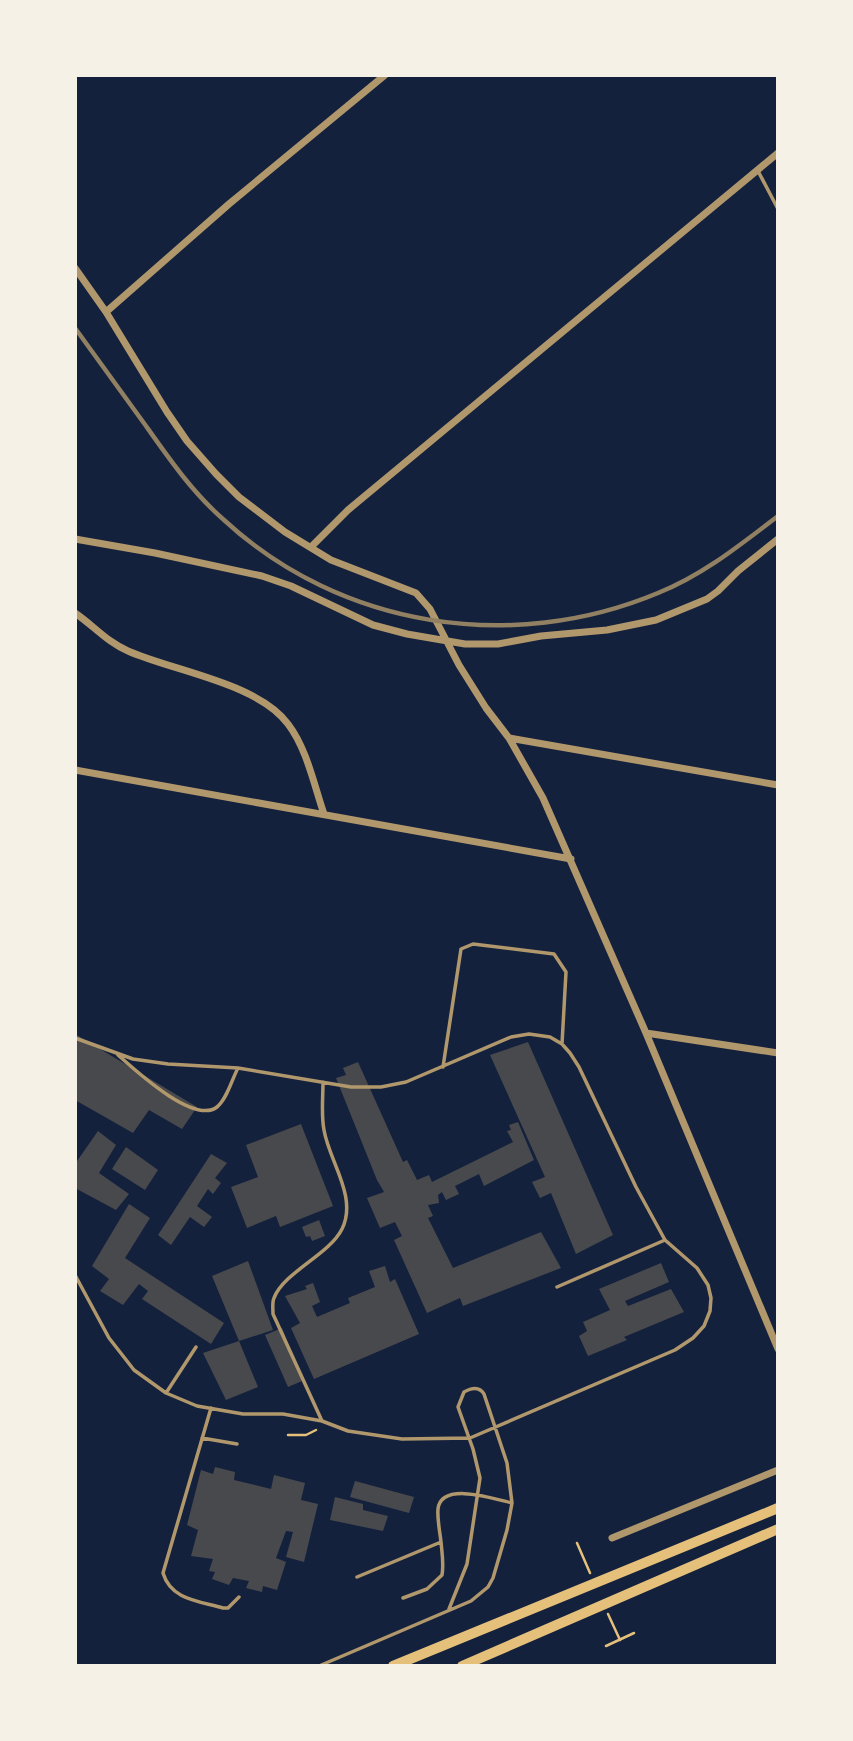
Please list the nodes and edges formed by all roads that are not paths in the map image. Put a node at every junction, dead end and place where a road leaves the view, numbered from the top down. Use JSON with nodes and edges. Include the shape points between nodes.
{"nodes":[{"id":1,"x":385,"y":75,"type":"edge"},
{"id":2,"x":778,"y":153,"type":"edge"},
{"id":3,"x":757,"y":170,"type":"junction"},
{"id":4,"x":778,"y":209,"type":"edge"},
{"id":5,"x":75,"y":268,"type":"edge"},
{"id":6,"x":106,"y":312,"type":"junction"},
{"id":7,"x":75,"y":539,"type":"edge"},
{"id":8,"x":778,"y":539,"type":"edge"},
{"id":9,"x":311,"y":547,"type":"junction"},
{"id":10,"x":75,"y":613,"type":"edge"},
{"id":11,"x":447,"y":642,"type":"junction"},
{"id":12,"x":509,"y":738,"type":"junction"},
{"id":13,"x":75,"y":771,"type":"edge"},
{"id":14,"x":778,"y":785,"type":"edge"},
{"id":15,"x":324,"y":814,"type":"junction"},
{"id":16,"x":571,"y":859,"type":"junction"},
{"id":17,"x":646,"y":1033,"type":"junction"},
{"id":18,"x":75,"y":1038,"type":"edge"},
{"id":19,"x":562,"y":1044,"type":"junction"},
{"id":20,"x":115,"y":1052,"type":"junction"},
{"id":21,"x":778,"y":1053,"type":"edge"},
{"id":22,"x":443,"y":1067,"type":"junction"},
{"id":23,"x":238,"y":1068,"type":"junction"},
{"id":24,"x":323,"y":1082,"type":"junction"},
{"id":25,"x":665,"y":1240,"type":"junction"},
{"id":26,"x":75,"y":1275,"type":"edge"},
{"id":27,"x":557,"y":1287,"type":"dead end"},
{"id":28,"x":196,"y":1348,"type":"dead end"},
{"id":29,"x":778,"y":1349,"type":"edge"},
{"id":30,"x":166,"y":1393,"type":"junction"},
{"id":31,"x":211,"y":1408,"type":"junction"},
{"id":32,"x":322,"y":1421,"type":"junction"},
{"id":33,"x":493,"y":1427,"type":"junction"},
{"id":34,"x":470,"y":1437,"type":"junction"},
{"id":35,"x":202,"y":1438,"type":"junction"},
{"id":36,"x":237,"y":1444,"type":"dead end"},
{"id":37,"x":778,"y":1470,"type":"edge"},
{"id":38,"x":477,"y":1496,"type":"junction"},
{"id":39,"x":512,"y":1503,"type":"junction"},
{"id":40,"x":778,"y":1508,"type":"edge"},
{"id":41,"x":778,"y":1529,"type":"edge"},
{"id":42,"x":612,"y":1538,"type":"dead end"},
{"id":43,"x":441,"y":1542,"type":"junction"},
{"id":44,"x":357,"y":1577,"type":"dead end"},
{"id":45,"x":239,"y":1597,"type":"dead end"},
{"id":46,"x":403,"y":1598,"type":"dead end"},
{"id":47,"x":449,"y":1609,"type":"junction"},
{"id":48,"x":319,"y":1666,"type":"edge"},
{"id":49,"x":393,"y":1666,"type":"edge"},
{"id":50,"x":462,"y":1666,"type":"edge"}],
"edges":[{"from":1,"to":6,"type":"street"},
{"from":2,"to":3,"type":"street"},
{"from":3,"to":4,"type":"lane"},
{"from":3,"to":9,"type":"street","via":[[348,510]]},
{"from":5,"to":6,"type":"street"},
{"from":6,"to":9,"type":"street","via":[[167,412],[216,474],[261,515]]},
{"from":7,"to":11,"type":"street","via":[[262,576],[373,625]]},
{"from":8,"to":11,"type":"street","via":[[718,591],[656,620],[498,644]]},
{"from":9,"to":11,"type":"street","via":[[348,568],[416,593]]},
{"from":10,"to":15,"type":"street","via":[[128,652],[216,681],[274,709],[296,735]]},
{"from":11,"to":12,"type":"street"},
{"from":12,"to":14,"type":"street"},
{"from":12,"to":16,"type":"street"},
{"from":13,"to":15,"type":"street"},
{"from":15,"to":16,"type":"street"},
{"from":16,"to":17,"type":"street"},
{"from":17,"to":21,"type":"street"},
{"from":17,"to":29,"type":"street"},
{"from":18,"to":20,"type":"lane"},
{"from":19,"to":22,"type":"lane","via":[[550,1037],[511,1037]]},
{"from":19,"to":22,"type":"lane","via":[[566,972],[560,960],[554,954],[473,944],[461,949]]},
{"from":19,"to":25,"type":"lane","via":[[579,1067]]},
{"from":20,"to":23,"type":"lane","via":[[167,1064]]},
{"from":20,"to":23,"type":"lane","via":[[145,1080],[197,1111],[217,1107]]},
{"from":22,"to":24,"type":"lane","via":[[381,1087]]},
{"from":23,"to":24,"type":"lane"},
{"from":24,"to":32,"type":"lane","via":[[324,1131],[345,1196],[346,1215],[329,1246],[273,1298],[273,1314]]},
{"from":25,"to":27,"type":"lane"},
{"from":25,"to":33,"type":"lane","via":[[697,1268],[708,1285],[710,1311],[693,1338],[675,1350]]},
{"from":26,"to":30,"type":"lane","via":[[109,1338],[134,1370]]},
{"from":28,"to":30,"type":"lane"},
{"from":30,"to":31,"type":"lane"},
{"from":31,"to":32,"type":"lane"},
{"from":31,"to":35,"type":"lane"},
{"from":32,"to":34,"type":"lane","via":[[348,1431],[402,1440]]},
{"from":33,"to":34,"type":"lane"},
{"from":33,"to":34,"type":"lane","via":[[484,1394],[478,1388],[469,1389],[458,1407]]},
{"from":33,"to":39,"type":"lane","via":[[507,1463]]},
{"from":34,"to":38,"type":"lane","via":[[479,1467]]},
{"from":35,"to":36,"type":"lane"},
{"from":35,"to":45,"type":"lane","via":[[163,1573],[170,1590],[179,1596],[223,1608]]},
{"from":37,"to":42,"type":"street"},
{"from":38,"to":39,"type":"lane"},
{"from":38,"to":43,"type":"lane","via":[[458,1493],[439,1504]]},
{"from":38,"to":47,"type":"lane","via":[[467,1564]]},
{"from":39,"to":47,"type":"lane","via":[[488,1587],[471,1601]]},
{"from":40,"to":49,"type":"main road"},
{"from":41,"to":50,"type":"main road"},
{"from":43,"to":44,"type":"lane"},
{"from":43,"to":46,"type":"lane","via":[[442,1575],[427,1589]]},
{"from":47,"to":48,"type":"lane"}]}
